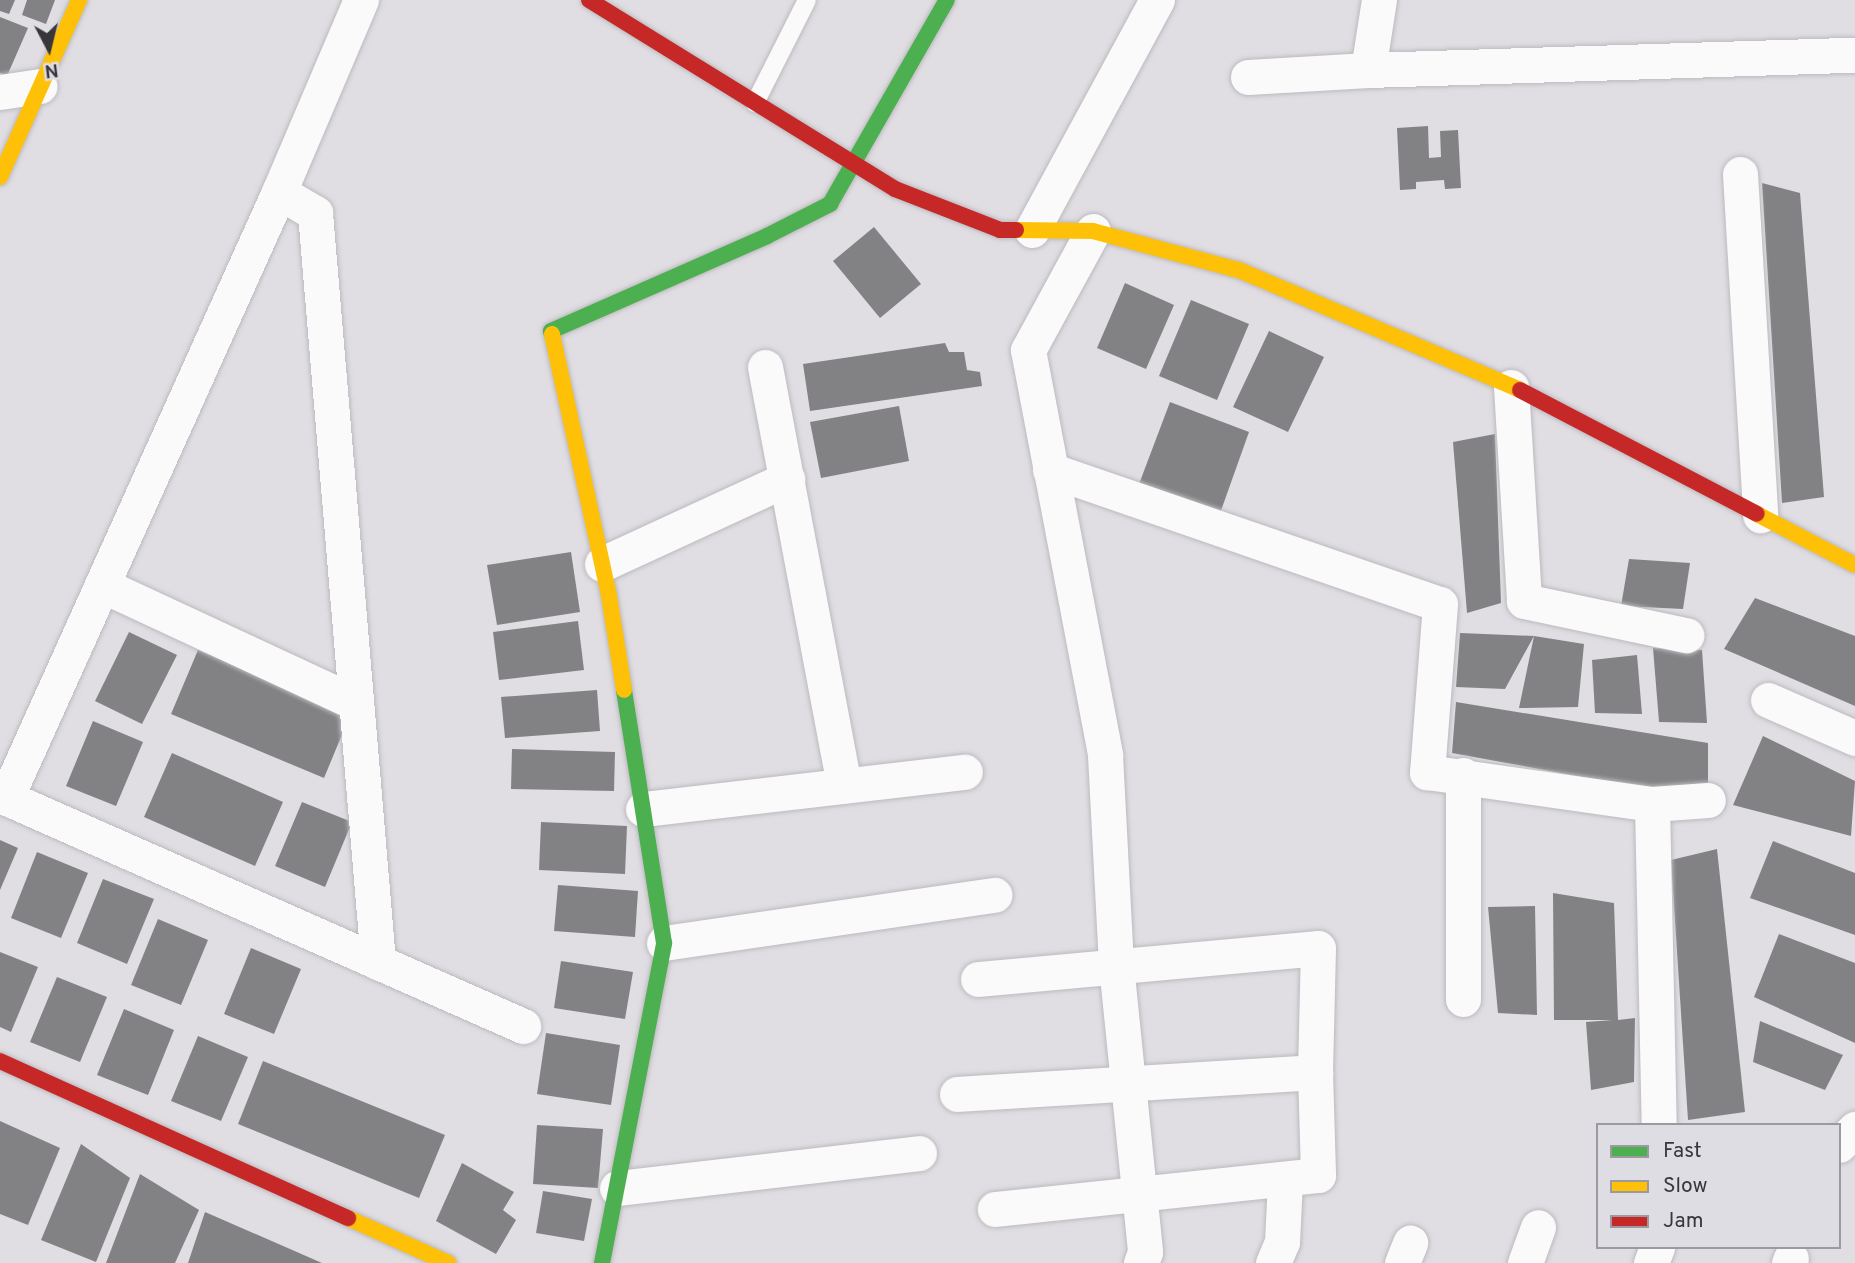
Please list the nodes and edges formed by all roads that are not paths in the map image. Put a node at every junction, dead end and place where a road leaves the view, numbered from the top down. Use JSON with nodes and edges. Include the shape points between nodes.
{"nodes":[{"id":1,"x":79,"y":0,"type":"edge"},
{"id":2,"x":361,"y":0,"type":"edge"},
{"id":3,"x":589,"y":0,"type":"edge"},
{"id":4,"x":807,"y":0,"type":"edge"},
{"id":5,"x":947,"y":0,"type":"edge"},
{"id":6,"x":1157,"y":0,"type":"edge"},
{"id":7,"x":1379,"y":0,"type":"edge"},
{"id":8,"x":1855,"y":55,"type":"edge"},
{"id":9,"x":1368,"y":70,"type":"junction"},
{"id":10,"x":1248,"y":77,"type":"dead end"},
{"id":11,"x":40,"y":86,"type":"junction"},
{"id":12,"x":0,"y":92,"type":"edge"},
{"id":13,"x":755,"y":103,"type":"junction"},
{"id":14,"x":855,"y":164,"type":"junction"},
{"id":15,"x":1740,"y":174,"type":"dead end"},
{"id":16,"x":0,"y":177,"type":"edge"},
{"id":17,"x":279,"y":192,"type":"junction"},
{"id":18,"x":1032,"y":230,"type":"junction"},
{"id":19,"x":1093,"y":231,"type":"junction"},
{"id":20,"x":765,"y":367,"type":"dead end"},
{"id":21,"x":1511,"y":387,"type":"junction"},
{"id":22,"x":1050,"y":470,"type":"junction"},
{"id":23,"x":787,"y":480,"type":"junction"},
{"id":24,"x":1760,"y":515,"type":"junction"},
{"id":25,"x":602,"y":564,"type":"junction"},
{"id":26,"x":1855,"y":565,"type":"edge"},
{"id":27,"x":102,"y":585,"type":"junction"},
{"id":28,"x":1686,"y":635,"type":"dead end"},
{"id":29,"x":1768,"y":700,"type":"dead end"},
{"id":30,"x":356,"y":703,"type":"junction"},
{"id":31,"x":1855,"y":738,"type":"edge"},
{"id":32,"x":965,"y":772,"type":"dead end"},
{"id":33,"x":1463,"y":775,"type":"junction"},
{"id":34,"x":844,"y":786,"type":"junction"},
{"id":35,"x":3,"y":797,"type":"edge"},
{"id":36,"x":1709,"y":800,"type":"dead end"},
{"id":37,"x":1652,"y":804,"type":"junction"},
{"id":38,"x":643,"y":809,"type":"junction"},
{"id":39,"x":995,"y":895,"type":"dead end"},
{"id":40,"x":664,"y":943,"type":"junction"},
{"id":41,"x":378,"y":962,"type":"junction"},
{"id":42,"x":1116,"y":965,"type":"junction"},
{"id":43,"x":978,"y":979,"type":"dead end"},
{"id":44,"x":1463,"y":999,"type":"dead end"},
{"id":45,"x":523,"y":1026,"type":"dead end"},
{"id":46,"x":0,"y":1060,"type":"edge"},
{"id":47,"x":1315,"y":1072,"type":"junction"},
{"id":48,"x":1128,"y":1082,"type":"junction"},
{"id":49,"x":957,"y":1094,"type":"dead end"},
{"id":50,"x":1659,"y":1123,"type":"edge"},
{"id":51,"x":1855,"y":1129,"type":"edge"},
{"id":52,"x":1841,"y":1143,"type":"edge"},
{"id":53,"x":919,"y":1153,"type":"dead end"},
{"id":54,"x":1285,"y":1180,"type":"junction"},
{"id":55,"x":617,"y":1188,"type":"junction"},
{"id":56,"x":1139,"y":1191,"type":"junction"},
{"id":57,"x":995,"y":1209,"type":"dead end"},
{"id":58,"x":1538,"y":1227,"type":"dead end"},
{"id":59,"x":448,"y":1263,"type":"edge"},
{"id":60,"x":602,"y":1263,"type":"edge"},
{"id":61,"x":1141,"y":1263,"type":"edge"},
{"id":62,"x":1273,"y":1263,"type":"edge"},
{"id":63,"x":1525,"y":1263,"type":"edge"}],
"edges":[{"from":1,"to":11,"type":"street"},
{"from":2,"to":17,"type":"street"},
{"from":3,"to":13,"type":"street"},
{"from":4,"to":13,"type":"lane"},
{"from":5,"to":14,"type":"street"},
{"from":6,"to":18,"type":"street"},
{"from":7,"to":9,"type":"street"},
{"from":8,"to":9,"type":"street"},
{"from":9,"to":10,"type":"street"},
{"from":11,"to":12,"type":"street"},
{"from":11,"to":16,"type":"street"},
{"from":13,"to":14,"type":"street"},
{"from":14,"to":18,"type":"street","via":[[895,189],[1000,229]]},
{"from":14,"to":25,"type":"street","via":[[830,204],[551,331]]},
{"from":15,"to":24,"type":"street"},
{"from":17,"to":27,"type":"street"},
{"from":17,"to":30,"type":"street","via":[[315,213]]},
{"from":18,"to":19,"type":"street"},
{"from":19,"to":21,"type":"street","via":[[1239,270]]},
{"from":19,"to":22,"type":"street","via":[[1027,350]]},
{"from":20,"to":23,"type":"street"},
{"from":21,"to":24,"type":"street"},
{"from":21,"to":28,"type":"street","via":[[1524,601]]},
{"from":22,"to":33,"type":"street","via":[[1440,604],[1427,772]]},
{"from":22,"to":42,"type":"street","via":[[1105,755]]},
{"from":23,"to":25,"type":"street"},
{"from":23,"to":34,"type":"street"},
{"from":24,"to":26,"type":"street"},
{"from":25,"to":38,"type":"street"},
{"from":27,"to":30,"type":"street"},
{"from":27,"to":35,"type":"street"},
{"from":29,"to":31,"type":"street"},
{"from":30,"to":41,"type":"street"},
{"from":32,"to":34,"type":"street"},
{"from":33,"to":37,"type":"street"},
{"from":33,"to":44,"type":"street"},
{"from":34,"to":38,"type":"street"},
{"from":35,"to":41,"type":"street"},
{"from":36,"to":37,"type":"street"},
{"from":37,"to":50,"type":"street"},
{"from":38,"to":40,"type":"street"},
{"from":39,"to":40,"type":"street"},
{"from":40,"to":55,"type":"street"},
{"from":41,"to":45,"type":"street"},
{"from":42,"to":43,"type":"street"},
{"from":42,"to":47,"type":"street","via":[[1318,948]]},
{"from":42,"to":48,"type":"street"},
{"from":46,"to":59,"type":"street"},
{"from":47,"to":48,"type":"street"},
{"from":47,"to":54,"type":"street","via":[[1318,1175]]},
{"from":48,"to":49,"type":"street"},
{"from":48,"to":56,"type":"street"},
{"from":51,"to":52,"type":"street"},
{"from":53,"to":55,"type":"street"},
{"from":54,"to":56,"type":"street"},
{"from":54,"to":62,"type":"street","via":[[1282,1242]]},
{"from":55,"to":60,"type":"street"},
{"from":56,"to":57,"type":"street"},
{"from":56,"to":61,"type":"street","via":[[1145,1252]]},
{"from":58,"to":63,"type":"street"}]}
